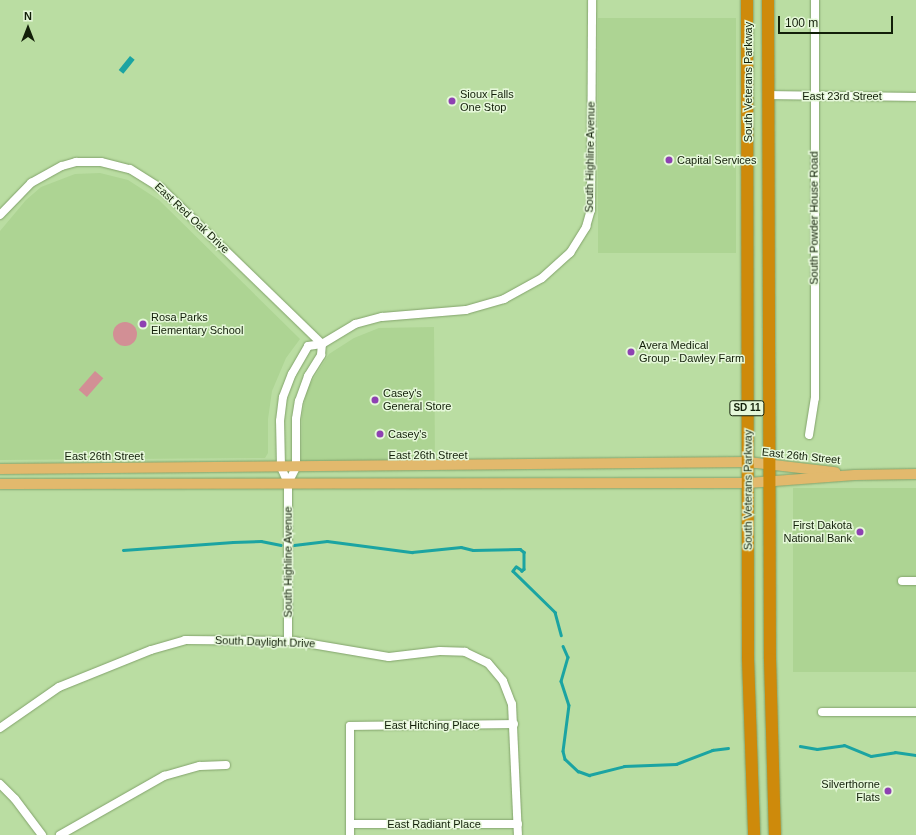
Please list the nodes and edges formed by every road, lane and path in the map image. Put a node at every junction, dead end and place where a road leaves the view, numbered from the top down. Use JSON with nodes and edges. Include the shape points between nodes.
{"nodes":[{"id":1,"x":592,"y":0,"type":"edge"},
{"id":2,"x":747,"y":0,"type":"edge"},
{"id":3,"x":768,"y":0,"type":"edge"},
{"id":4,"x":815,"y":0,"type":"edge"},
{"id":5,"x":768,"y":95,"type":"junction"},
{"id":6,"x":814,"y":96,"type":"junction"},
{"id":7,"x":916,"y":97,"type":"edge"},
{"id":8,"x":0,"y":215,"type":"edge"},
{"id":9,"x":322,"y":344,"type":"junction"},
{"id":10,"x":809,"y":435,"type":"dead end"},
{"id":11,"x":748,"y":462,"type":"junction"},
{"id":12,"x":769,"y":465,"type":"junction"},
{"id":13,"x":281,"y":467,"type":"junction"},
{"id":14,"x":296,"y":467,"type":"junction"},
{"id":15,"x":0,"y":468,"type":"edge"},
{"id":16,"x":916,"y":474,"type":"edge"},
{"id":17,"x":855,"y":475,"type":"junction"},
{"id":18,"x":768,"y":481,"type":"junction"},
{"id":19,"x":288,"y":483,"type":"junction"},
{"id":20,"x":748,"y":483,"type":"junction"},
{"id":21,"x":0,"y":484,"type":"edge"},
{"id":22,"x":902,"y":581,"type":"dead end"},
{"id":23,"x":916,"y":581,"type":"edge"},
{"id":24,"x":288,"y":641,"type":"junction"},
{"id":25,"x":822,"y":712,"type":"dead end"},
{"id":26,"x":916,"y":712,"type":"edge"},
{"id":27,"x":514,"y":724,"type":"junction"},
{"id":28,"x":0,"y":728,"type":"edge"},
{"id":29,"x":226,"y":765,"type":"dead end"},
{"id":30,"x":0,"y":784,"type":"edge"},
{"id":31,"x":350,"y":824,"type":"junction"},
{"id":32,"x":518,"y":824,"type":"junction"},
{"id":33,"x":42,"y":835,"type":"edge"},
{"id":34,"x":60,"y":835,"type":"edge"},
{"id":35,"x":350,"y":835,"type":"edge"},
{"id":36,"x":518,"y":835,"type":"edge"},
{"id":37,"x":754,"y":835,"type":"edge"},
{"id":38,"x":775,"y":835,"type":"edge"}],
"edges":[{"from":1,"to":9,"type":"street","name":"South Highline Avenue","via":[[590,210],[586,227],[570,253],[542,278],[504,299],[466,310],[382,317],[355,324]]},
{"from":2,"to":11,"type":"highway","name":"South Veterans Parkway","number":"SD 11"},
{"from":3,"to":5,"type":"highway","name":"South Veterans Parkway","number":"SD 11"},
{"from":4,"to":6,"type":"street","name":"South Powder House Road"},
{"from":5,"to":6,"type":"street","name":"East 23rd Street"},
{"from":5,"to":12,"type":"highway","name":"South Veterans Parkway","number":"SD 11"},
{"from":6,"to":7,"type":"street","name":"East 23rd Street"},
{"from":6,"to":10,"type":"street","name":"South Powder House Road","via":[[815,398]]},
{"from":8,"to":9,"type":"street","name":"East Red Oak Drive","via":[[31,183],[62,166],[101,162],[130,169],[161,188]]},
{"from":9,"to":13,"type":"street","name":"South Highline Avenue","via":[[308,346],[286,386],[280,421]]},
{"from":9,"to":14,"type":"street","name":"South Highline Avenue","via":[[321,355],[306,380],[299,401],[296,419]]},
{"from":11,"to":12,"type":"main road","name":"East 26th Street"},
{"from":11,"to":14,"type":"main road","name":"East 26th Street"},
{"from":11,"to":20,"type":"highway","name":"South Veterans Parkway","number":"SD 11"},
{"from":12,"to":17,"type":"main road","name":"East 26th Street"},
{"from":12,"to":18,"type":"highway","name":"South Veterans Parkway","number":"SD 11"},
{"from":13,"to":14,"type":"main road","name":"East 26th Street"},
{"from":13,"to":15,"type":"main road","name":"East 26th Street"},
{"from":13,"to":19,"type":"street","name":"South Highline Avenue"},
{"from":14,"to":19,"type":"street","name":"South Highline Avenue"},
{"from":16,"to":17,"type":"main road","name":"East 26th Street"},
{"from":17,"to":18,"type":"main road","name":"East 26th Street"},
{"from":18,"to":20,"type":"main road","name":"East 26th Street"},
{"from":18,"to":38,"type":"highway","name":"South Veterans Parkway","number":"SD 11"},
{"from":19,"to":20,"type":"main road","name":"East 26th Street"},
{"from":19,"to":21,"type":"main road","name":"East 26th Street"},
{"from":19,"to":24,"type":"street","name":"South Highline Avenue"},
{"from":20,"to":37,"type":"highway","name":"South Veterans Parkway","number":"SD 11","via":[[748,659]]},
{"from":22,"to":23,"type":"street"},
{"from":24,"to":27,"type":"street","name":"South Daylight Drive","via":[[335,646],[390,657],[453,651],[478,657],[488,663],[503,681],[512,704]]},
{"from":24,"to":28,"type":"street","name":"South Daylight Drive","via":[[174,642],[59,687]]},
{"from":25,"to":26,"type":"street"},
{"from":27,"to":31,"type":"street","name":"East Hitching Place","via":[[350,726]]},
{"from":27,"to":32,"type":"street","name":"South Daylight Drive","via":[[514,793]]},
{"from":29,"to":34,"type":"street","via":[[200,766],[164,776]]},
{"from":30,"to":33,"type":"street","via":[[16,799]]},
{"from":31,"to":32,"type":"street","name":"East Radiant Place"},
{"from":31,"to":35,"type":"street"},
{"from":32,"to":36,"type":"street","name":"South Daylight Drive"}]}
